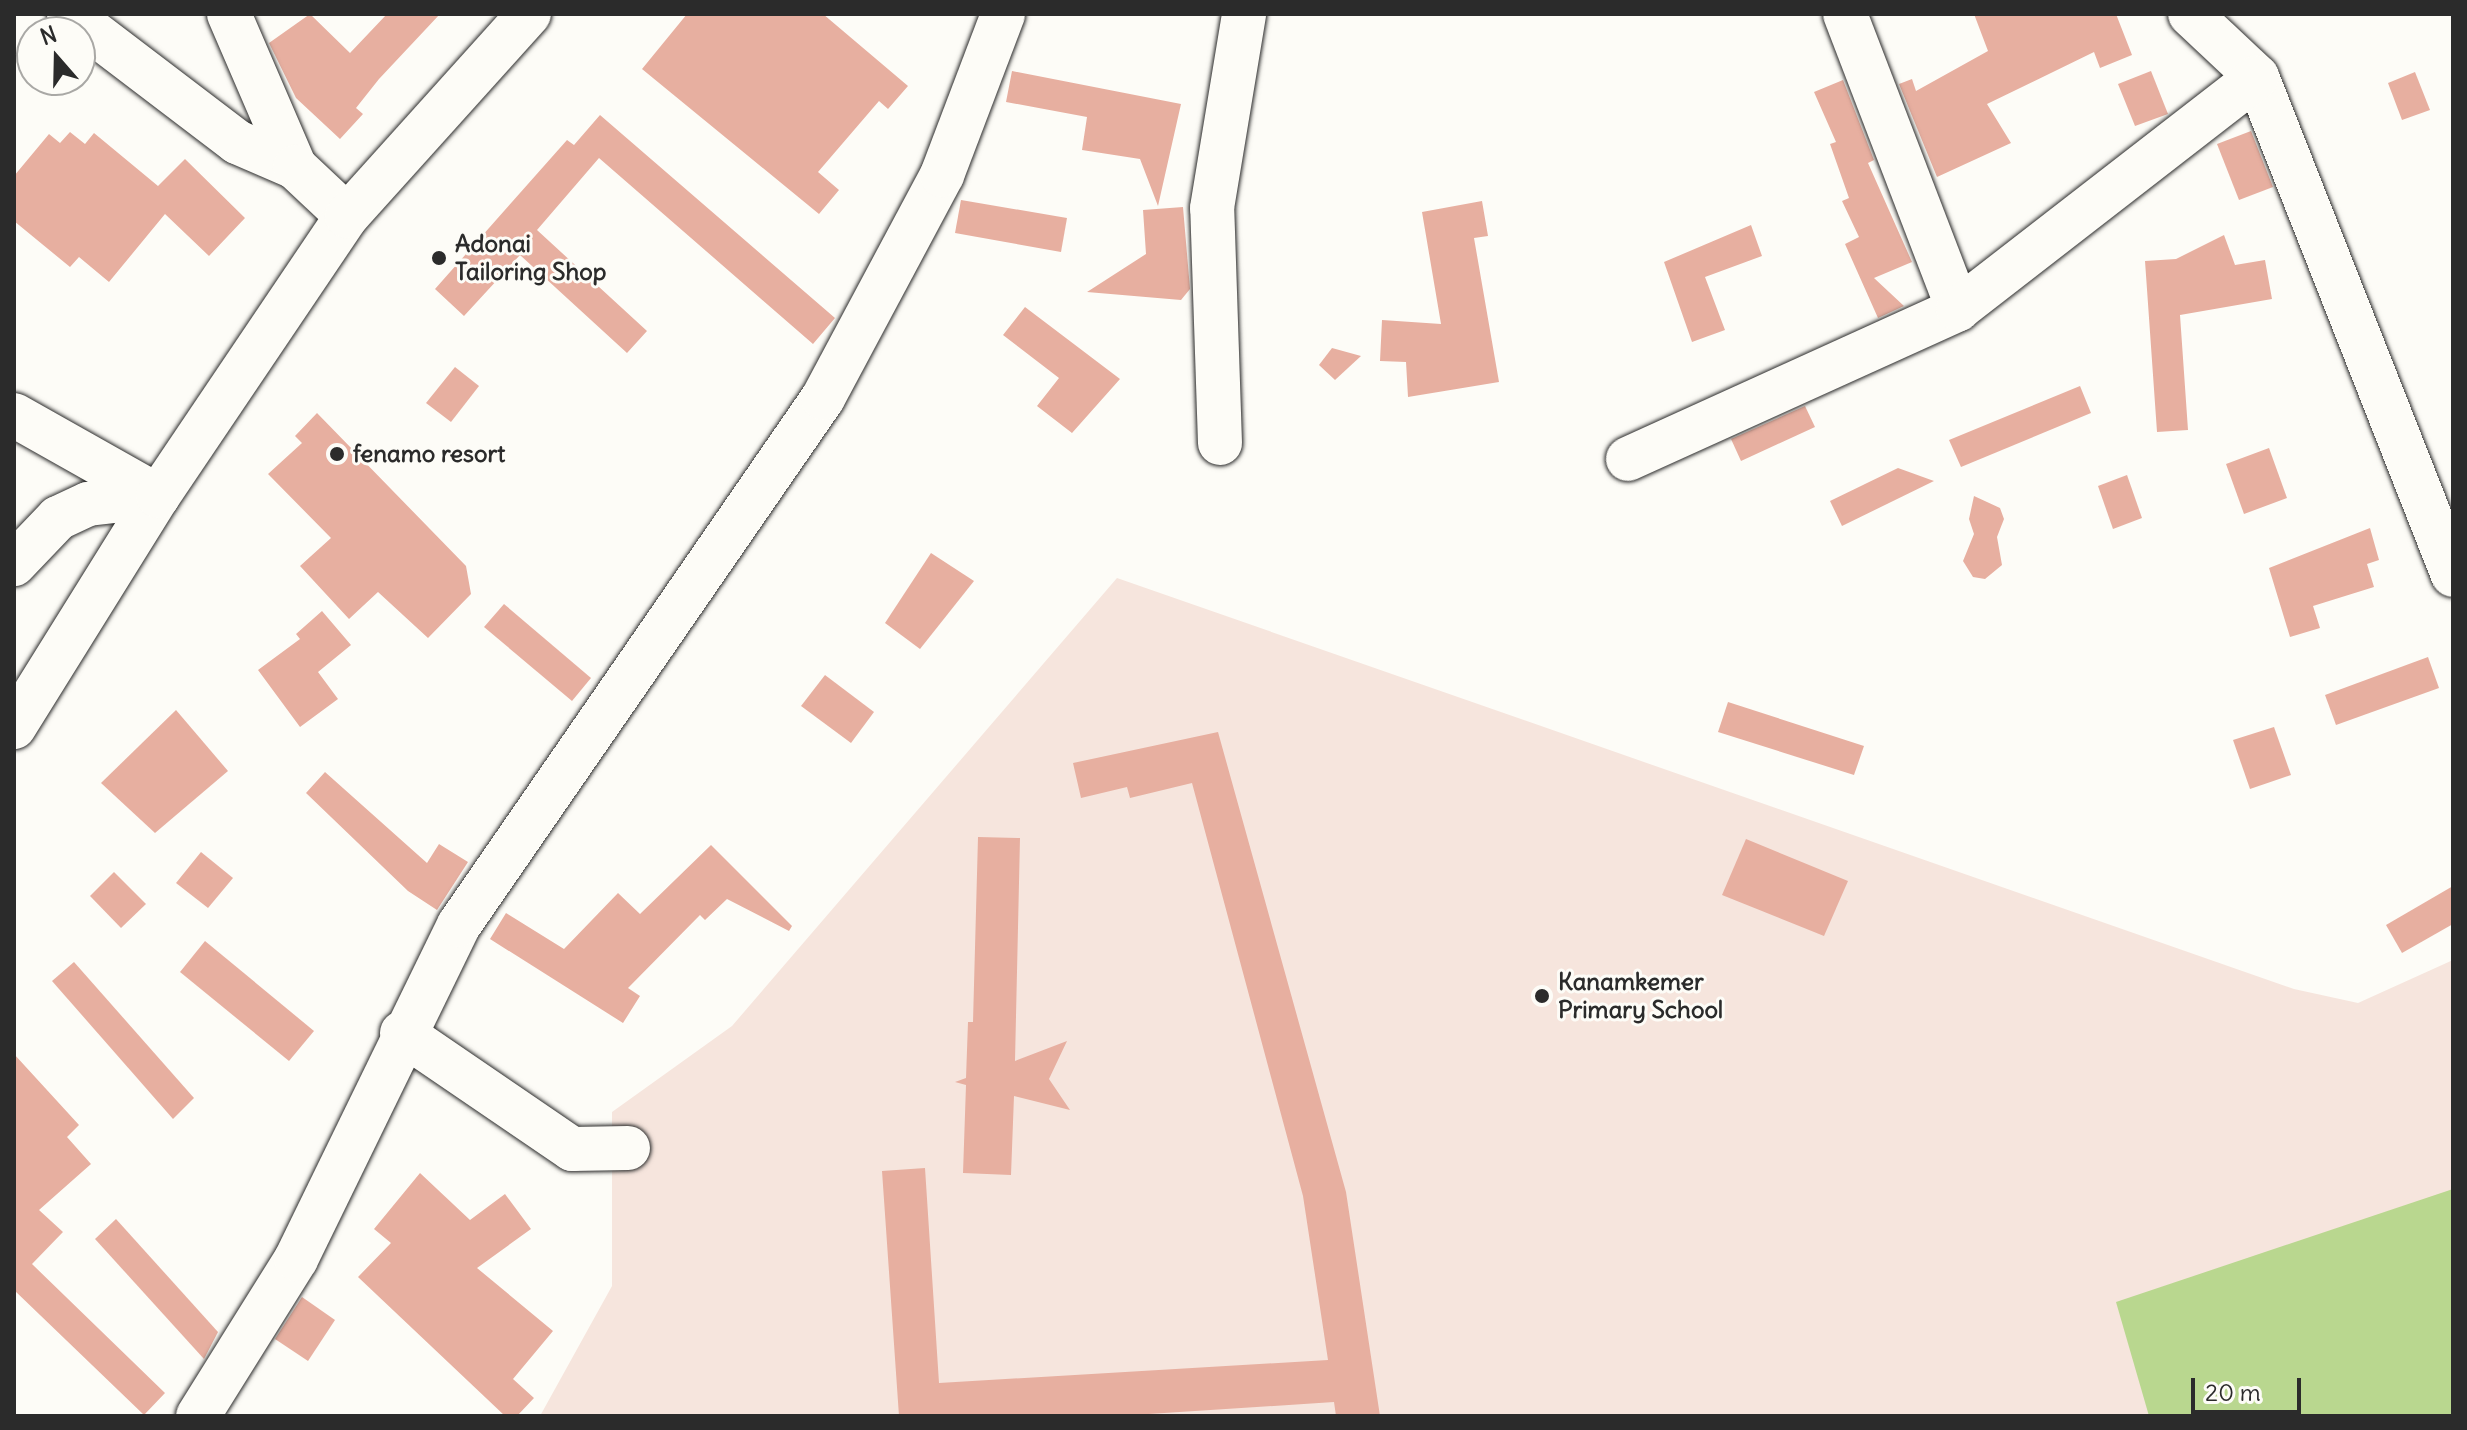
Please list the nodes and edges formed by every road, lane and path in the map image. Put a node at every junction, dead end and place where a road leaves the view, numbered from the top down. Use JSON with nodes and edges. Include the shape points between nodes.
{"nodes":[{"id":1,"x":69,"y":14,"type":"edge"},
{"id":2,"x":229,"y":14,"type":"edge"},
{"id":3,"x":529,"y":14,"type":"edge"},
{"id":4,"x":1003,"y":14,"type":"edge"},
{"id":5,"x":1244,"y":14,"type":"edge"},
{"id":6,"x":1845,"y":14,"type":"edge"},
{"id":7,"x":2190,"y":14,"type":"edge"},
{"id":8,"x":2257,"y":77,"type":"junction"},
{"id":9,"x":295,"y":167,"type":"junction"},
{"id":10,"x":347,"y":216,"type":"junction"},
{"id":11,"x":1958,"y":309,"type":"junction"},
{"id":12,"x":14,"y":415,"type":"edge"},
{"id":13,"x":1220,"y":443,"type":"dead end"},
{"id":14,"x":1628,"y":459,"type":"dead end"},
{"id":15,"x":158,"y":496,"type":"junction"},
{"id":16,"x":14,"y":564,"type":"edge"},
{"id":17,"x":2453,"y":575,"type":"edge"},
{"id":18,"x":14,"y":727,"type":"edge"},
{"id":19,"x":402,"y":1033,"type":"junction"},
{"id":20,"x":628,"y":1148,"type":"dead end"},
{"id":21,"x":198,"y":1416,"type":"edge"}],
"edges":[{"from":1,"to":9,"type":"street","via":[[237,142]]},
{"from":2,"to":9,"type":"street"},
{"from":3,"to":10,"type":"street"},
{"from":4,"to":19,"type":"street","via":[[942,175],[823,398],[481,892]]},
{"from":5,"to":13,"type":"street","via":[[1212,208]]},
{"from":6,"to":11,"type":"street"},
{"from":7,"to":8,"type":"street"},
{"from":8,"to":11,"type":"street"},
{"from":8,"to":17,"type":"street"},
{"from":9,"to":10,"type":"street"},
{"from":10,"to":15,"type":"street"},
{"from":11,"to":14,"type":"street"},
{"from":12,"to":15,"type":"street"},
{"from":15,"to":16,"type":"street","via":[[109,497],[78,508],[58,518]]},
{"from":15,"to":18,"type":"street"},
{"from":19,"to":20,"type":"street","via":[[572,1149]]},
{"from":19,"to":21,"type":"street","via":[[296,1259]]}]}
